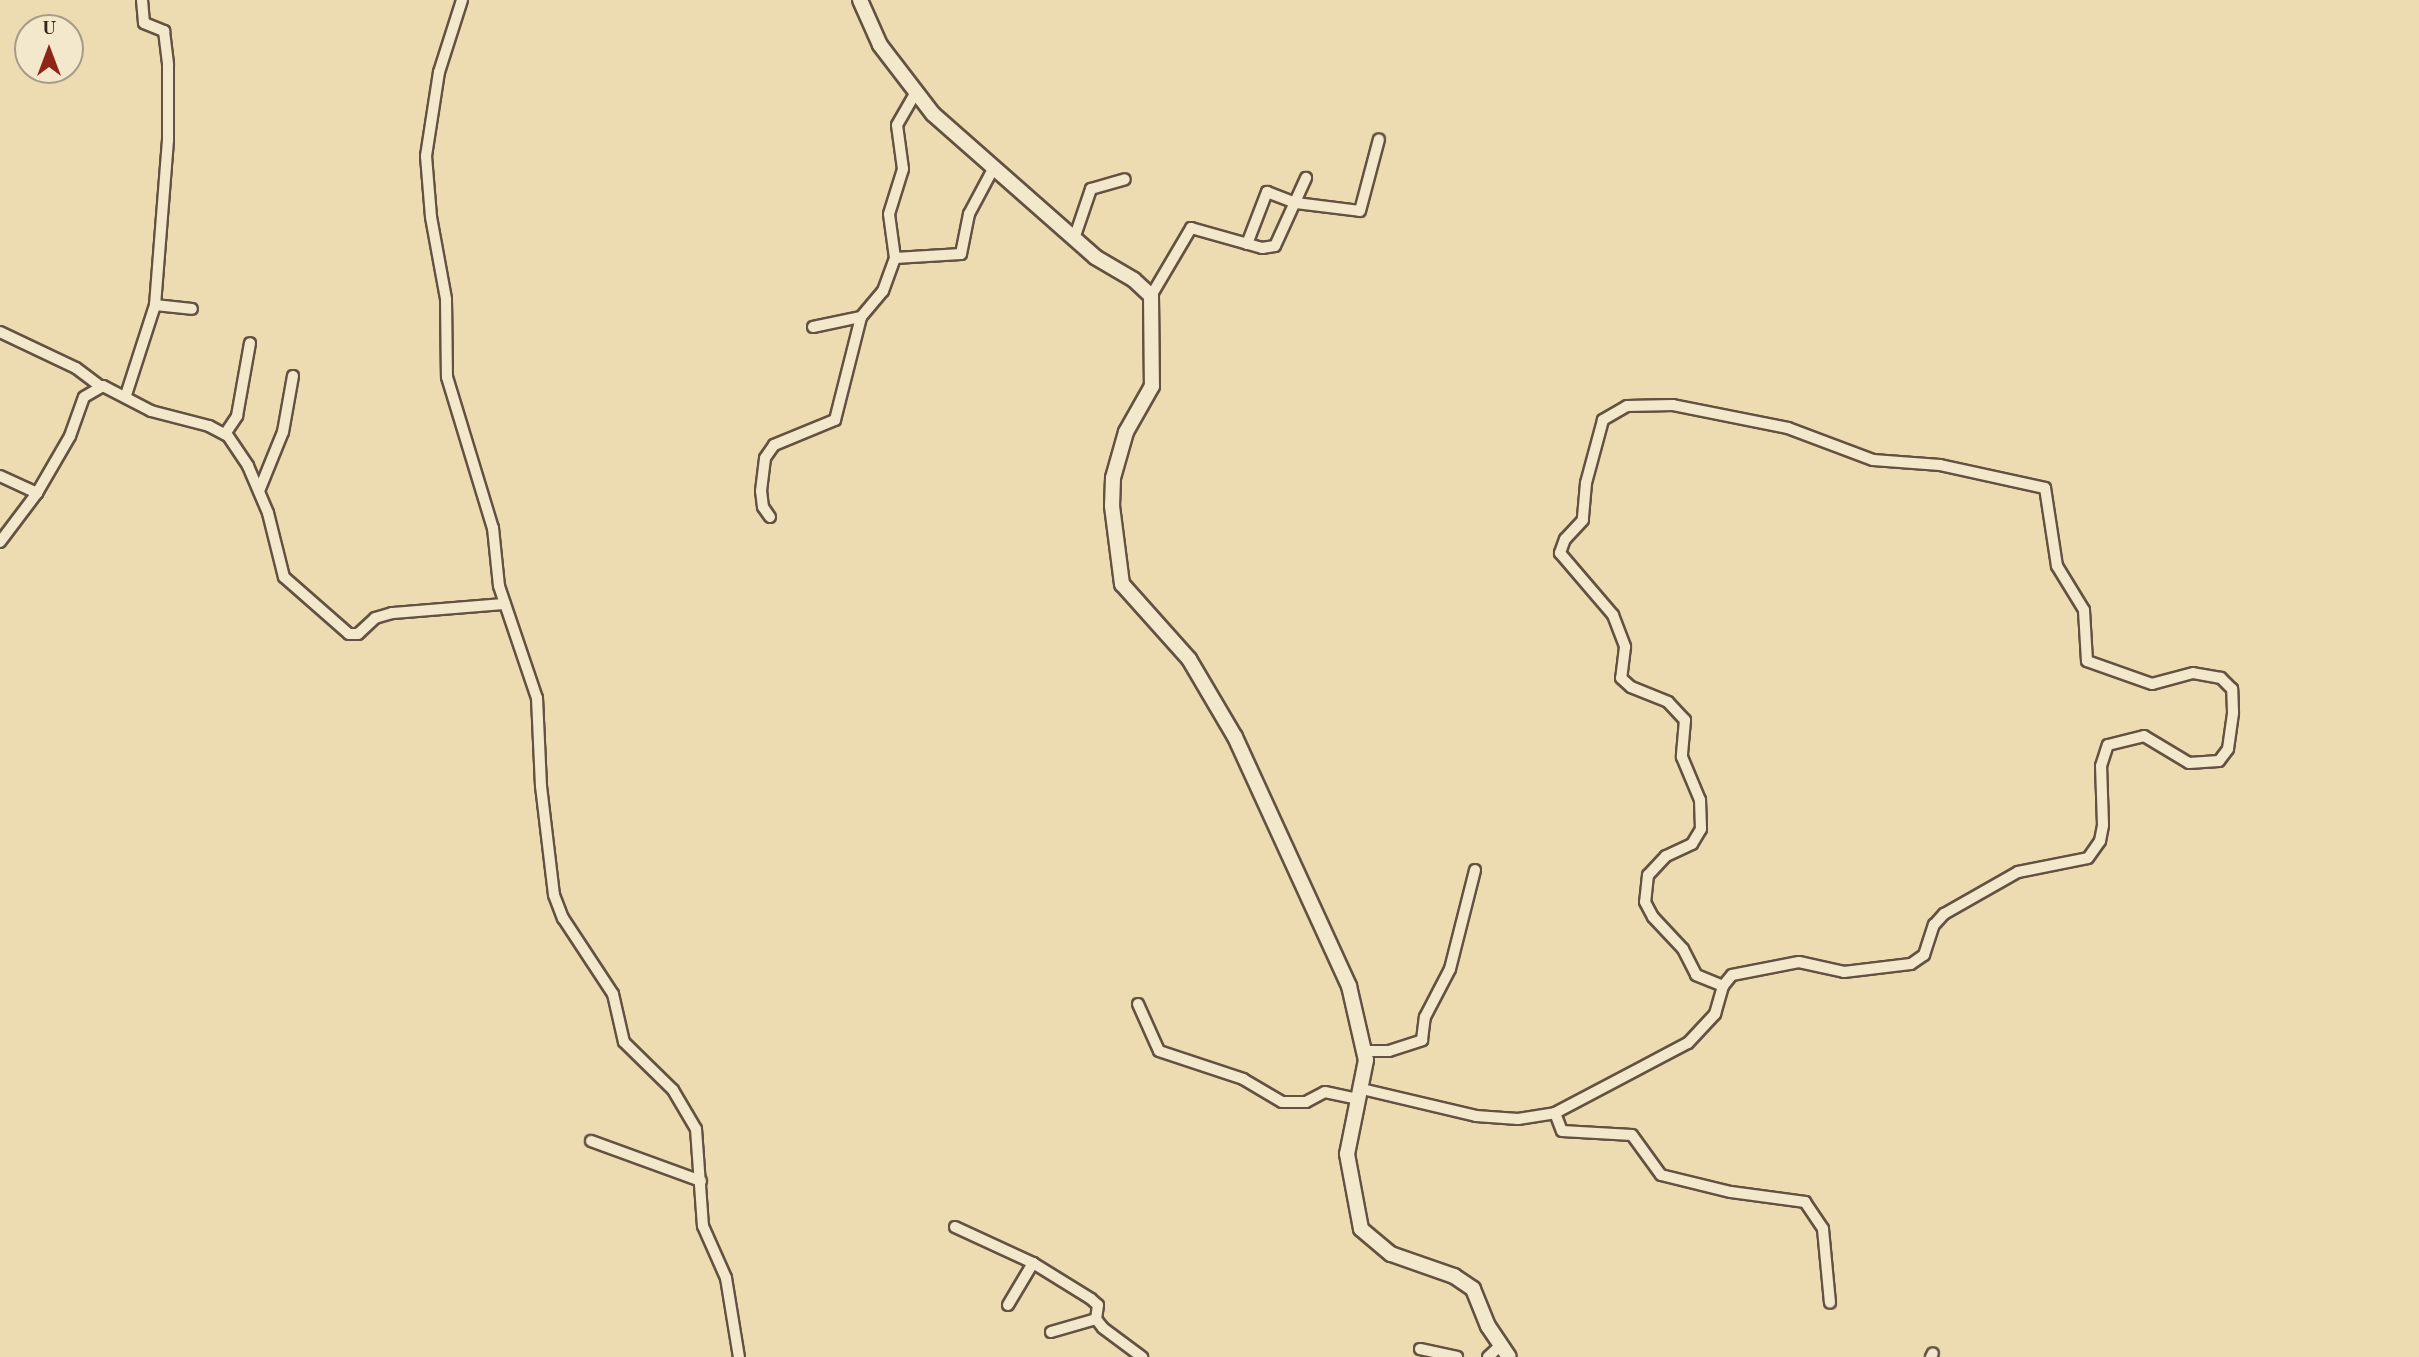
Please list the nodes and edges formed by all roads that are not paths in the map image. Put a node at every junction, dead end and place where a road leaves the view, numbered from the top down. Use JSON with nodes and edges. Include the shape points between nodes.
{"nodes":[{"id":1,"x":142,"y":0,"type":"edge"},
{"id":2,"x":462,"y":0,"type":"edge"},
{"id":3,"x":859,"y":0,"type":"edge"},
{"id":4,"x":915,"y":94,"type":"junction"},
{"id":5,"x":1379,"y":139,"type":"dead end"},
{"id":6,"x":993,"y":169,"type":"junction"},
{"id":7,"x":1306,"y":178,"type":"dead end"},
{"id":8,"x":1125,"y":179,"type":"dead end"},
{"id":9,"x":1296,"y":203,"type":"junction"},
{"id":10,"x":1075,"y":236,"type":"junction"},
{"id":11,"x":1247,"y":244,"type":"junction"},
{"id":12,"x":895,"y":258,"type":"junction"},
{"id":13,"x":1151,"y":296,"type":"junction"},
{"id":14,"x":155,"y":305,"type":"junction"},
{"id":15,"x":192,"y":309,"type":"dead end"},
{"id":16,"x":861,"y":317,"type":"junction"},
{"id":17,"x":813,"y":327,"type":"dead end"},
{"id":18,"x":0,"y":332,"type":"edge"},
{"id":19,"x":250,"y":344,"type":"dead end"},
{"id":20,"x":293,"y":376,"type":"dead end"},
{"id":21,"x":100,"y":386,"type":"junction"},
{"id":22,"x":126,"y":395,"type":"junction"},
{"id":23,"x":225,"y":434,"type":"junction"},
{"id":24,"x":0,"y":475,"type":"edge"},
{"id":25,"x":258,"y":491,"type":"junction"},
{"id":26,"x":37,"y":493,"type":"junction"},
{"id":27,"x":770,"y":517,"type":"dead end"},
{"id":28,"x":0,"y":542,"type":"edge"},
{"id":29,"x":505,"y":604,"type":"junction"},
{"id":30,"x":1475,"y":870,"type":"dead end"},
{"id":31,"x":1723,"y":986,"type":"junction"},
{"id":32,"x":1138,"y":1004,"type":"dead end"},
{"id":33,"x":1365,"y":1051,"type":"junction"},
{"id":34,"x":1359,"y":1094,"type":"junction"},
{"id":35,"x":1555,"y":1113,"type":"junction"},
{"id":36,"x":591,"y":1141,"type":"dead end"},
{"id":37,"x":701,"y":1181,"type":"junction"},
{"id":38,"x":954,"y":1227,"type":"dead end"},
{"id":39,"x":1033,"y":1263,"type":"junction"},
{"id":40,"x":1830,"y":1303,"type":"dead end"},
{"id":41,"x":1008,"y":1305,"type":"dead end"},
{"id":42,"x":1096,"y":1319,"type":"junction"},
{"id":43,"x":1051,"y":1332,"type":"dead end"},
{"id":44,"x":1420,"y":1349,"type":"dead end"},
{"id":45,"x":1505,"y":1351,"type":"edge"},
{"id":46,"x":739,"y":1357,"type":"edge"},
{"id":47,"x":1142,"y":1357,"type":"edge"},
{"id":48,"x":1457,"y":1357,"type":"edge"},
{"id":49,"x":1488,"y":1357,"type":"edge"}],
"edges":[{"from":1,"to":14,"type":"street","via":[[144,23],[164,31],[168,65],[168,139]]},
{"from":2,"to":29,"type":"street","via":[[433,100],[428,191],[446,299],[447,377],[493,528]]},
{"from":3,"to":4,"type":"street","via":[[880,45]]},
{"from":4,"to":6,"type":"street"},
{"from":4,"to":12,"type":"street","via":[[897,125],[903,161],[889,214]]},
{"from":5,"to":9,"type":"street","via":[[1360,211]]},
{"from":6,"to":10,"type":"street"},
{"from":6,"to":12,"type":"street","via":[[972,208],[961,254]]},
{"from":7,"to":9,"type":"street"},
{"from":8,"to":10,"type":"street","via":[[1091,189]]},
{"from":9,"to":11,"type":"street","via":[[1275,246]]},
{"from":9,"to":11,"type":"street","via":[[1275,192],[1264,194]]},
{"from":10,"to":13,"type":"street","via":[[1102,263],[1134,280]]},
{"from":11,"to":13,"type":"street","via":[[1191,228]]},
{"from":12,"to":16,"type":"street","via":[[883,291]]},
{"from":13,"to":33,"type":"street","via":[[1152,386],[1126,432],[1113,478],[1122,584],[1189,659],[1245,755],[1343,972]]},
{"from":14,"to":15,"type":"street"},
{"from":14,"to":22,"type":"street"},
{"from":16,"to":17,"type":"street"},
{"from":16,"to":27,"type":"street","via":[[835,420],[774,445],[765,458],[761,491]]},
{"from":18,"to":21,"type":"street","via":[[76,368]]},
{"from":19,"to":23,"type":"street","via":[[237,416]]},
{"from":20,"to":25,"type":"street","via":[[283,432]]},
{"from":21,"to":22,"type":"street"},
{"from":21,"to":26,"type":"street","via":[[84,397],[70,436]]},
{"from":22,"to":23,"type":"street","via":[[151,411]]},
{"from":23,"to":25,"type":"street","via":[[242,454]]},
{"from":24,"to":26,"type":"street"},
{"from":25,"to":29,"type":"street","via":[[287,582],[349,634],[360,633],[375,618],[392,613]]},
{"from":26,"to":28,"type":"street"},
{"from":29,"to":37,"type":"street","via":[[538,702],[540,776],[554,895],[563,918],[613,994],[624,1042],[687,1109],[699,1139]]},
{"from":30,"to":33,"type":"street","via":[[1450,969],[1425,1017],[1422,1040],[1388,1051]]},
{"from":31,"to":31,"type":"street","via":[[1696,975],[1683,949],[1653,918],[1645,902],[1648,875],[1656,865],[1692,844],[1701,829],[1700,800],[1683,767],[1685,720],[1668,702],[1631,687],[1622,678],[1625,647],[1613,615],[1560,553],[1565,539],[1583,520],[1586,483],[1603,420],[1627,406],[1673,405],[1788,428],[1873,460],[1940,465],[2045,488],[2057,566],[2084,610],[2087,661],[2152,684],[2193,673],[2221,678],[2233,696],[2225,755],[2207,764],[2189,763],[2144,736],[2108,745],[2101,766],[2103,825],[2095,853],[2079,862],[2018,872],[1944,914],[1934,925],[1924,955],[1912,964],[1844,972],[1811,963],[1784,963],[1732,975]]},
{"from":31,"to":35,"type":"street","via":[[1715,1014],[1688,1043]]},
{"from":32,"to":34,"type":"street","via":[[1158,1051],[1242,1079],[1282,1102],[1306,1102],[1325,1091]]},
{"from":33,"to":34,"type":"street"},
{"from":34,"to":35,"type":"street","via":[[1476,1116],[1518,1119]]},
{"from":34,"to":45,"type":"street","via":[[1347,1154],[1361,1229],[1391,1254],[1454,1276],[1473,1289]]},
{"from":35,"to":40,"type":"street","via":[[1562,1131],[1632,1135],[1663,1175],[1805,1202],[1823,1229]]},
{"from":36,"to":37,"type":"street"},
{"from":37,"to":46,"type":"street","via":[[703,1226],[726,1278]]},
{"from":38,"to":39,"type":"street"},
{"from":39,"to":41,"type":"street"},
{"from":39,"to":42,"type":"street","via":[[1096,1303]]},
{"from":42,"to":43,"type":"street"},
{"from":42,"to":47,"type":"street"},
{"from":44,"to":48,"type":"street"},
{"from":45,"to":49,"type":"street"}]}
